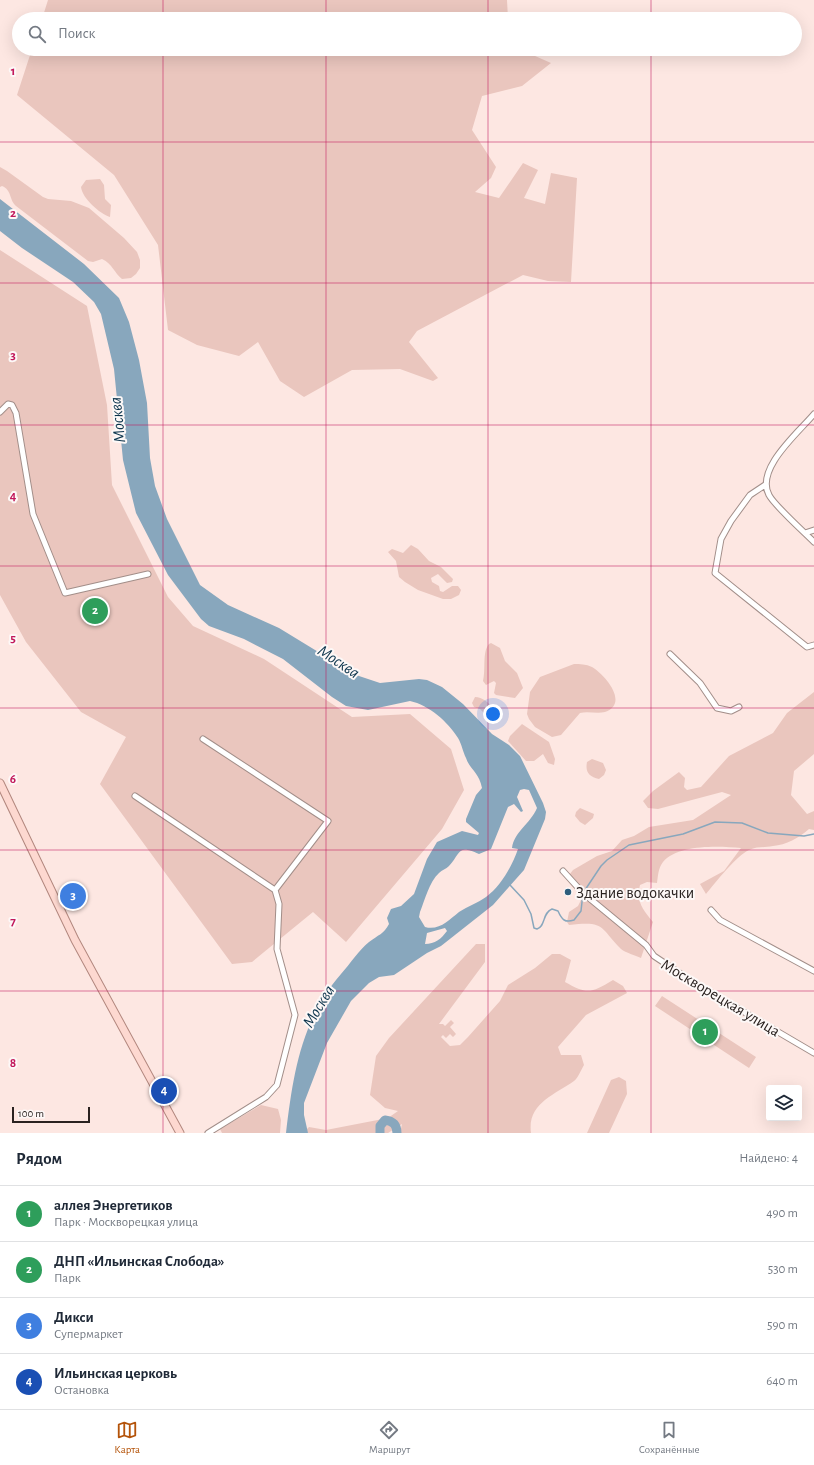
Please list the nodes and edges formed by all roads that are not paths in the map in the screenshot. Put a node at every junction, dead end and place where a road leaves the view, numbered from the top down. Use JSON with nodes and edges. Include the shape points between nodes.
{"nodes":[{"id":1,"x":0,"y":412,"type":"edge"},
{"id":2,"x":814,"y":414,"type":"edge"},
{"id":3,"x":765,"y":485,"type":"junction"},
{"id":4,"x":814,"y":530,"type":"edge"},
{"id":5,"x":805,"y":532,"type":"junction"},
{"id":6,"x":814,"y":542,"type":"edge"},
{"id":7,"x":148,"y":574,"type":"dead end"},
{"id":8,"x":813,"y":646,"type":"edge"},
{"id":9,"x":670,"y":654,"type":"dead end"},
{"id":10,"x":739,"y":707,"type":"dead end"},
{"id":11,"x":203,"y":739,"type":"dead end"},
{"id":12,"x":0,"y":783,"type":"edge"},
{"id":13,"x":135,"y":796,"type":"dead end"},
{"id":14,"x":563,"y":871,"type":"dead end"},
{"id":15,"x":275,"y":890,"type":"junction"},
{"id":16,"x":711,"y":910,"type":"dead end"},
{"id":17,"x":814,"y":971,"type":"edge"},
{"id":18,"x":813,"y":1051,"type":"edge"},
{"id":19,"x":180,"y":1133,"type":"edge"},
{"id":20,"x":208,"y":1133,"type":"edge"}],
"edges":[{"from":1,"to":7,"type":"street","via":[[8,404],[12,405],[16,413],[33,514],[64,593]]},
{"from":2,"to":3,"type":"street","via":[[776,458],[768,471]]},
{"from":3,"to":5,"type":"street","via":[[769,496]]},
{"from":3,"to":8,"type":"street","via":[[750,495],[731,521],[721,540],[715,573],[807,647]]},
{"from":4,"to":5,"type":"street"},
{"from":5,"to":6,"type":"street"},
{"from":9,"to":10,"type":"street","via":[[700,683],[717,708],[731,711]]},
{"from":11,"to":15,"type":"street","via":[[328,820]]},
{"from":12,"to":19,"type":"main road","via":[[75,940]]},
{"from":13,"to":15,"type":"street"},
{"from":14,"to":18,"type":"street","name":"Москворецкая улица","via":[[584,893],[646,945],[654,956],[693,982]]},
{"from":15,"to":20,"type":"street","via":[[279,904],[277,949],[295,1014],[276,1085],[262,1100]]},
{"from":16,"to":17,"type":"street","via":[[720,920]]}]}
